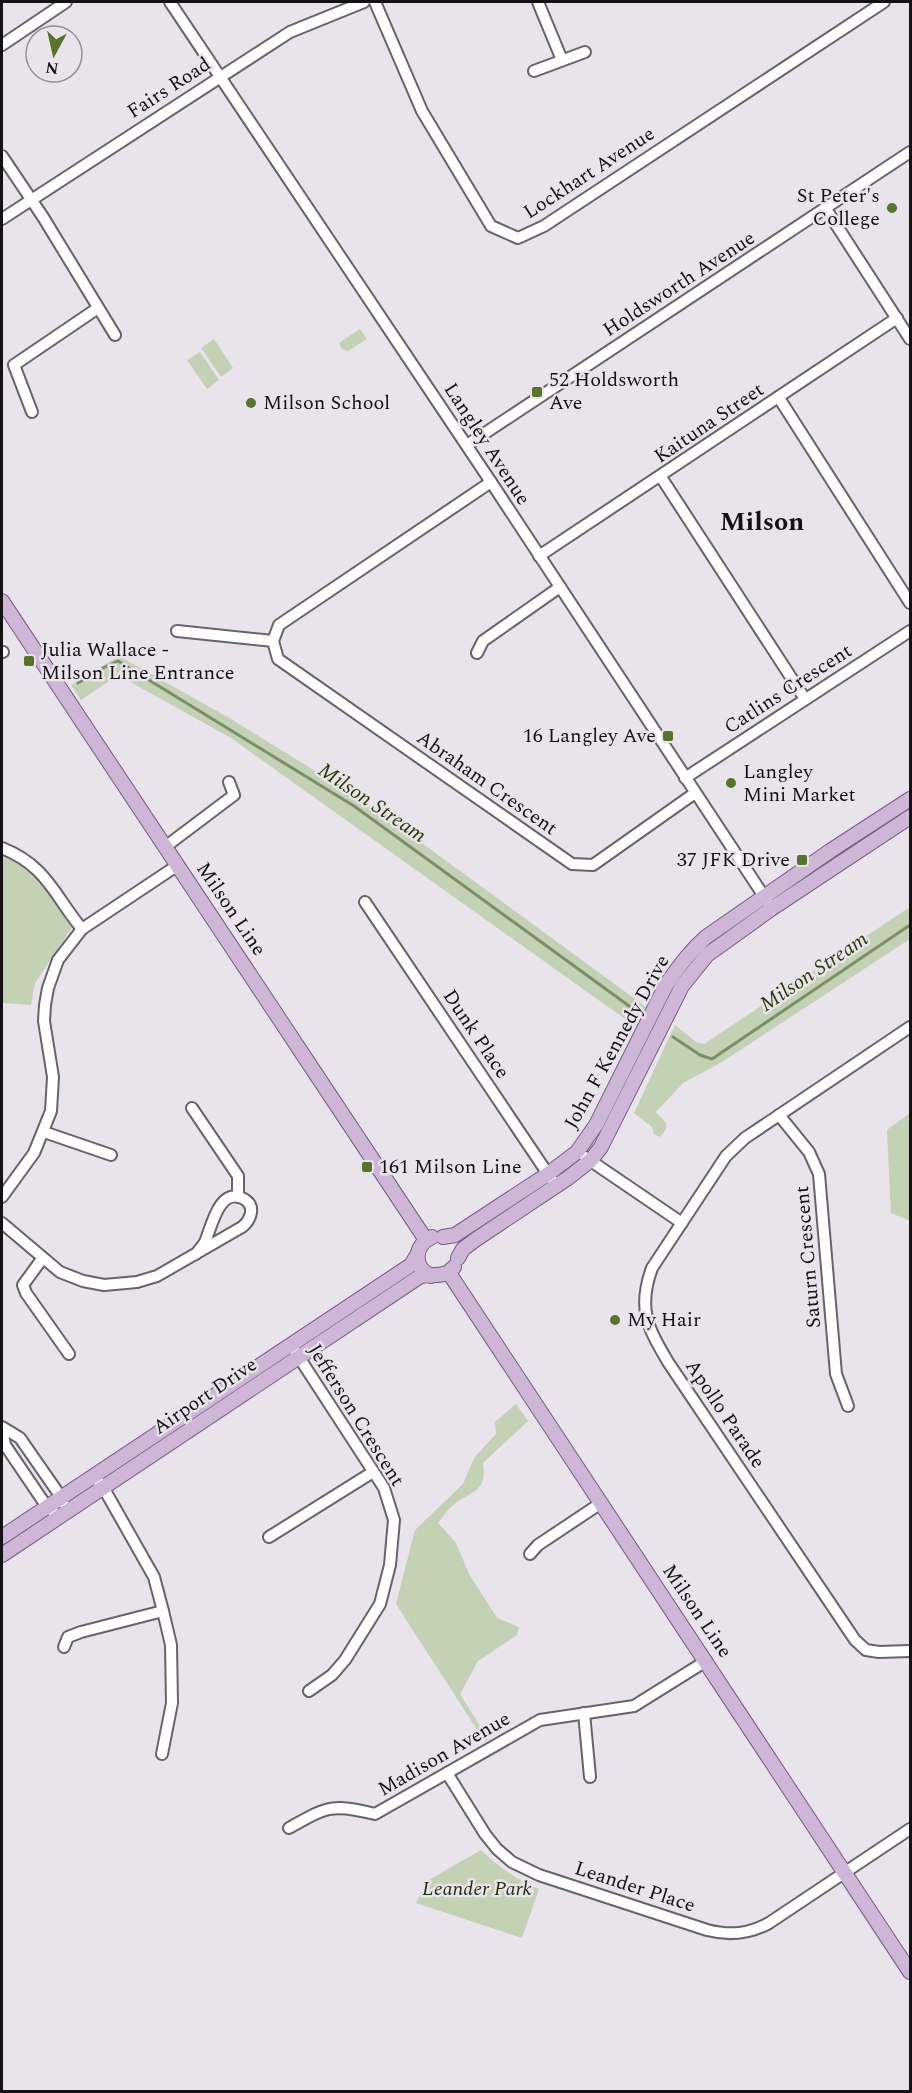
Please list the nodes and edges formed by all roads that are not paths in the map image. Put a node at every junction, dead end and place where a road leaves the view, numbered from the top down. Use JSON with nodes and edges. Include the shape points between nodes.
{"nodes":[{"id":1,"x":66,"y":2,"type":"edge"},
{"id":2,"x":170,"y":2,"type":"edge"},
{"id":3,"x":364,"y":2,"type":"edge"},
{"id":4,"x":375,"y":2,"type":"edge"},
{"id":5,"x":538,"y":2,"type":"edge"},
{"id":6,"x":884,"y":2,"type":"edge"},
{"id":7,"x":2,"y":45,"type":"edge"},
{"id":8,"x":585,"y":52,"type":"dead end"},
{"id":9,"x":562,"y":60,"type":"junction"},
{"id":10,"x":534,"y":71,"type":"dead end"},
{"id":11,"x":220,"y":77,"type":"junction"},
{"id":12,"x":910,"y":152,"type":"edge"},
{"id":13,"x":2,"y":156,"type":"edge"},
{"id":14,"x":32,"y":200,"type":"junction"},
{"id":15,"x":826,"y":209,"type":"junction"},
{"id":16,"x":2,"y":219,"type":"edge"},
{"id":17,"x":98,"y":308,"type":"junction"},
{"id":18,"x":897,"y":318,"type":"junction"},
{"id":19,"x":115,"y":335,"type":"dead end"},
{"id":20,"x":910,"y":339,"type":"edge"},
{"id":21,"x":779,"y":398,"type":"junction"},
{"id":22,"x":32,"y":412,"type":"dead end"},
{"id":23,"x":467,"y":446,"type":"junction"},
{"id":24,"x":661,"y":477,"type":"junction"},
{"id":25,"x":491,"y":483,"type":"junction"},
{"id":26,"x":539,"y":556,"type":"junction"},
{"id":27,"x":560,"y":587,"type":"junction"},
{"id":28,"x":2,"y":601,"type":"edge"},
{"id":29,"x":910,"y":603,"type":"edge"},
{"id":30,"x":177,"y":631,"type":"dead end"},
{"id":31,"x":910,"y":631,"type":"edge"},
{"id":32,"x":273,"y":641,"type":"junction"},
{"id":33,"x":477,"y":653,"type":"dead end"},
{"id":34,"x":805,"y":699,"type":"junction"},
{"id":35,"x":685,"y":778,"type":"junction"},
{"id":36,"x":229,"y":782,"type":"dead end"},
{"id":37,"x":695,"y":793,"type":"junction"},
{"id":38,"x":910,"y":799,"type":"edge"},
{"id":39,"x":910,"y":818,"type":"edge"},
{"id":40,"x":165,"y":847,"type":"junction"},
{"id":41,"x":2,"y":848,"type":"edge"},
{"id":42,"x":178,"y":865,"type":"junction"},
{"id":43,"x":365,"y":902,"type":"dead end"},
{"id":44,"x":768,"y":903,"type":"junction"},
{"id":45,"x":82,"y":929,"type":"junction"},
{"id":46,"x":910,"y":1027,"type":"edge"},
{"id":47,"x":192,"y":1108,"type":"dead end"},
{"id":48,"x":779,"y":1115,"type":"junction"},
{"id":49,"x":44,"y":1132,"type":"junction"},
{"id":50,"x":577,"y":1152,"type":"junction"},
{"id":51,"x":111,"y":1155,"type":"dead end"},
{"id":52,"x":591,"y":1160,"type":"junction"},
{"id":53,"x":552,"y":1180,"type":"junction"},
{"id":54,"x":6,"y":1185,"type":"edge"},
{"id":55,"x":2,"y":1197,"type":"edge"},
{"id":56,"x":238,"y":1197,"type":"junction"},
{"id":57,"x":2,"y":1223,"type":"edge"},
{"id":58,"x":682,"y":1223,"type":"junction"},
{"id":59,"x":443,"y":1237,"type":"junction"},
{"id":60,"x":426,"y":1240,"type":"junction"},
{"id":61,"x":196,"y":1254,"type":"junction"},
{"id":62,"x":417,"y":1255,"type":"junction"},
{"id":63,"x":458,"y":1258,"type":"junction"},
{"id":64,"x":42,"y":1259,"type":"junction"},
{"id":65,"x":449,"y":1273,"type":"junction"},
{"id":66,"x":431,"y":1276,"type":"junction"},
{"id":67,"x":291,"y":1345,"type":"junction"},
{"id":68,"x":69,"y":1354,"type":"dead end"},
{"id":69,"x":299,"y":1357,"type":"junction"},
{"id":70,"x":848,"y":1406,"type":"dead end"},
{"id":71,"x":2,"y":1428,"type":"edge"},
{"id":72,"x":373,"y":1472,"type":"junction"},
{"id":73,"x":94,"y":1476,"type":"junction"},
{"id":74,"x":103,"y":1487,"type":"junction"},
{"id":75,"x":61,"y":1497,"type":"junction"},
{"id":76,"x":602,"y":1503,"type":"junction"},
{"id":77,"x":46,"y":1507,"type":"junction"},
{"id":78,"x":62,"y":1514,"type":"junction"},
{"id":79,"x":2,"y":1537,"type":"edge"},
{"id":80,"x":269,"y":1537,"type":"dead end"},
{"id":81,"x":530,"y":1554,"type":"dead end"},
{"id":82,"x":2,"y":1555,"type":"edge"},
{"id":83,"x":163,"y":1611,"type":"junction"},
{"id":84,"x":64,"y":1647,"type":"dead end"},
{"id":85,"x":910,"y":1651,"type":"edge"},
{"id":86,"x":706,"y":1661,"type":"junction"},
{"id":87,"x":309,"y":1691,"type":"dead end"},
{"id":88,"x":584,"y":1713,"type":"junction"},
{"id":89,"x":162,"y":1754,"type":"dead end"},
{"id":90,"x":447,"y":1773,"type":"junction"},
{"id":91,"x":590,"y":1777,"type":"dead end"},
{"id":92,"x":289,"y":1828,"type":"dead end"},
{"id":93,"x":910,"y":1829,"type":"edge"},
{"id":94,"x":844,"y":1873,"type":"junction"},
{"id":95,"x":910,"y":1972,"type":"edge"}],
"edges":[{"from":1,"to":7,"type":"street"},
{"from":2,"to":11,"type":"street","name":"Langley Avenue"},
{"from":3,"to":11,"type":"street","name":"Fairs Road","via":[[290,32]]},
{"from":4,"to":6,"type":"street","name":"Lockhart Avenue","via":[[422,111],[491,226],[518,238],[544,226]]},
{"from":5,"to":9,"type":"street"},
{"from":8,"to":9,"type":"street"},
{"from":9,"to":10,"type":"street"},
{"from":11,"to":14,"type":"street","name":"Fairs Road"},
{"from":11,"to":23,"type":"street","name":"Langley Avenue"},
{"from":12,"to":15,"type":"street","name":"Holdsworth Avenue"},
{"from":13,"to":14,"type":"street"},
{"from":14,"to":16,"type":"street","name":"Fairs Road"},
{"from":14,"to":17,"type":"street"},
{"from":15,"to":18,"type":"street"},
{"from":15,"to":23,"type":"street","name":"Holdsworth Avenue"},
{"from":17,"to":19,"type":"street"},
{"from":17,"to":22,"type":"street","via":[[14,365]]},
{"from":18,"to":20,"type":"street"},
{"from":18,"to":21,"type":"street","name":"Kaituna Street"},
{"from":21,"to":24,"type":"street","name":"Kaituna Street"},
{"from":21,"to":29,"type":"street"},
{"from":23,"to":25,"type":"street","name":"Langley Avenue"},
{"from":24,"to":26,"type":"street","name":"Kaituna Street"},
{"from":24,"to":34,"type":"street"},
{"from":25,"to":26,"type":"street","name":"Langley Avenue"},
{"from":25,"to":32,"type":"street","via":[[279,625]]},
{"from":26,"to":27,"type":"street","name":"Langley Avenue"},
{"from":27,"to":33,"type":"street","via":[[483,641]]},
{"from":27,"to":35,"type":"street","name":"Langley Avenue"},
{"from":28,"to":40,"type":"main road","name":"Milson Line"},
{"from":30,"to":32,"type":"street"},
{"from":31,"to":34,"type":"street","name":"Catlins Crescent"},
{"from":32,"to":37,"type":"street","name":"Abraham Crescent","via":[[278,659],[572,864],[593,865]]},
{"from":34,"to":35,"type":"street","name":"Catlins Crescent"},
{"from":35,"to":37,"type":"street","name":"Langley Avenue"},
{"from":36,"to":40,"type":"street","via":[[234,795]]},
{"from":37,"to":44,"type":"street","name":"Langley Avenue"},
{"from":38,"to":44,"type":"main road","name":"John F Kennedy Drive","via":[[830,851]]},
{"from":39,"to":44,"type":"main road","name":"John F Kennedy Drive"},
{"from":40,"to":42,"type":"main road","name":"Milson Line"},
{"from":41,"to":45,"type":"street","via":[[24,858],[44,875]]},
{"from":42,"to":45,"type":"street"},
{"from":42,"to":60,"type":"main road","name":"Milson Line"},
{"from":43,"to":53,"type":"street","name":"Dunk Place"},
{"from":44,"to":50,"type":"main road","name":"John F Kennedy Drive","via":[[706,937],[680,964],[596,1125]]},
{"from":44,"to":52,"type":"main road","name":"John F Kennedy Drive","via":[[707,955],[682,986]]},
{"from":45,"to":49,"type":"street","via":[[58,960],[46,997],[44,1021],[53,1077],[51,1111]]},
{"from":46,"to":48,"type":"street","name":"Apollo Parade"},
{"from":47,"to":56,"type":"street","via":[[238,1176]]},
{"from":48,"to":58,"type":"street","name":"Apollo Parade","via":[[726,1156]]},
{"from":48,"to":70,"type":"street","name":"Saturn Crescent","via":[[809,1152],[819,1174],[836,1374]]},
{"from":49,"to":51,"type":"street"},
{"from":49,"to":54,"type":"street","via":[[34,1153]]},
{"from":50,"to":52,"type":"street"},
{"from":50,"to":53,"type":"main road","name":"John F Kennedy Drive"},
{"from":52,"to":53,"type":"main road","name":"John F Kennedy Drive"},
{"from":52,"to":58,"type":"street"},
{"from":53,"to":59,"type":"main road","name":"John F Kennedy Drive","via":[[455,1235]]},
{"from":53,"to":63,"type":"main road","name":"John F Kennedy Drive","via":[[463,1249]]},
{"from":54,"to":55,"type":"street"},
{"from":56,"to":61,"type":"street","via":[[226,1200],[218,1210],[204,1245]]},
{"from":56,"to":61,"type":"street","via":[[250,1204],[248,1222]]},
{"from":57,"to":64,"type":"street"},
{"from":58,"to":85,"type":"street","name":"Apollo Parade","via":[[647,1281],[644,1299],[651,1334],[855,1640],[866,1650]]},
{"from":59,"to":60,"type":"main road"},
{"from":59,"to":63,"type":"main road","via":[[453,1243]]},
{"from":60,"to":62,"type":"main road"},
{"from":61,"to":64,"type":"street","via":[[158,1276],[117,1285],[94,1284],[72,1277]]},
{"from":62,"to":66,"type":"main road","via":[[419,1265]]},
{"from":62,"to":67,"type":"main road","name":"Airport Drive","via":[[411,1265]]},
{"from":63,"to":65,"type":"main road"},
{"from":64,"to":68,"type":"street","via":[[23,1285]]},
{"from":65,"to":66,"type":"main road"},
{"from":65,"to":76,"type":"main road","name":"Milson Line"},
{"from":66,"to":69,"type":"main road","name":"Airport Drive","via":[[418,1277]]},
{"from":67,"to":69,"type":"street","name":"Jefferson Crescent"},
{"from":67,"to":73,"type":"main road","name":"Airport Drive"},
{"from":69,"to":72,"type":"street","name":"Jefferson Crescent"},
{"from":69,"to":74,"type":"main road","name":"Airport Drive"},
{"from":71,"to":75,"type":"street","via":[[20,1438]]},
{"from":71,"to":77,"type":"street","via":[[5,1444]]},
{"from":72,"to":80,"type":"street"},
{"from":72,"to":87,"type":"street","name":"Jefferson Crescent","via":[[384,1488],[393,1520],[390,1565],[380,1604],[345,1660]]},
{"from":73,"to":74,"type":"street"},
{"from":73,"to":75,"type":"main road","name":"Airport Drive"},
{"from":74,"to":78,"type":"main road","name":"Airport Drive"},
{"from":74,"to":83,"type":"street","via":[[154,1577]]},
{"from":75,"to":77,"type":"main road","name":"Airport Drive"},
{"from":75,"to":78,"type":"street"},
{"from":76,"to":81,"type":"street"},
{"from":76,"to":86,"type":"main road","name":"Milson Line"},
{"from":77,"to":78,"type":"street"},
{"from":77,"to":79,"type":"main road","name":"Airport Drive"},
{"from":78,"to":82,"type":"main road","name":"Airport Drive"},
{"from":83,"to":84,"type":"street","via":[[81,1632],[68,1638]]},
{"from":83,"to":89,"type":"street","via":[[171,1645],[172,1703]]},
{"from":86,"to":88,"type":"street","name":"Madison Avenue","via":[[634,1706]]},
{"from":86,"to":94,"type":"main road","name":"Milson Line"},
{"from":88,"to":90,"type":"street","name":"Madison Avenue","via":[[540,1720]]},
{"from":88,"to":91,"type":"street"},
{"from":90,"to":92,"type":"street","name":"Madison Avenue","via":[[375,1814],[330,1807]]},
{"from":90,"to":94,"type":"street","name":"Leander Place","via":[[485,1834],[512,1862],[539,1875],[712,1931],[754,1931]]},
{"from":93,"to":94,"type":"street","name":"Leander Place"},
{"from":94,"to":95,"type":"main road","name":"Milson Line"}]}
